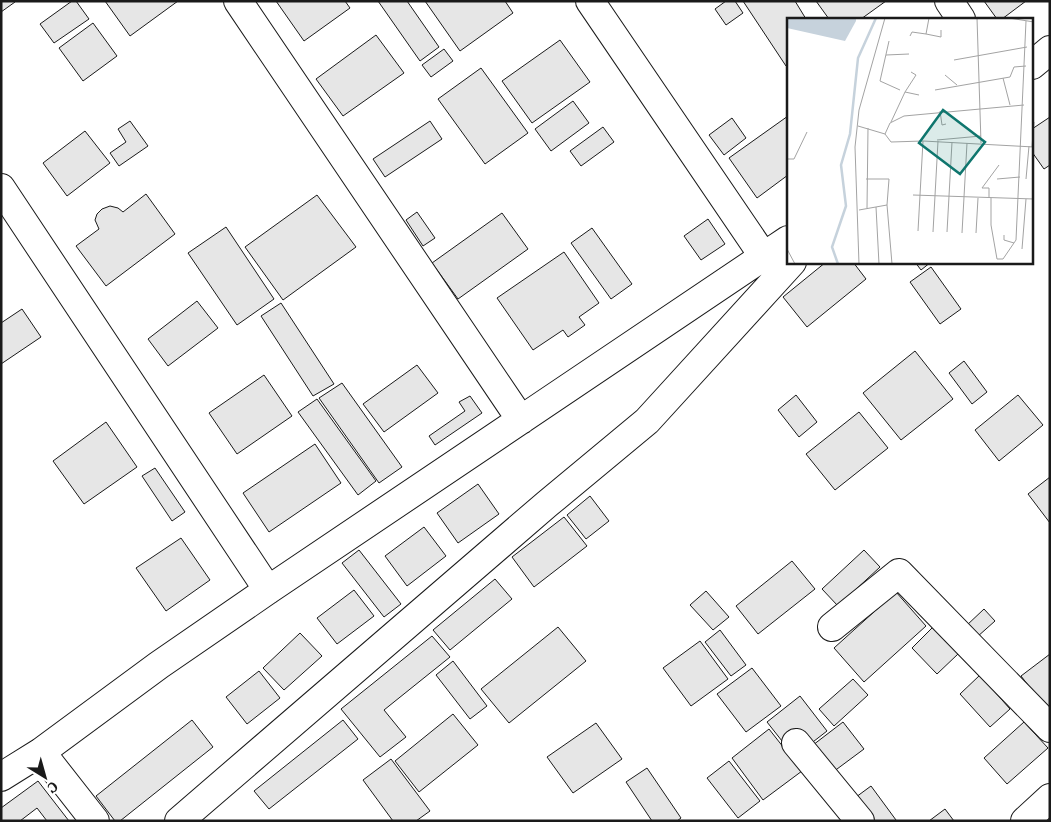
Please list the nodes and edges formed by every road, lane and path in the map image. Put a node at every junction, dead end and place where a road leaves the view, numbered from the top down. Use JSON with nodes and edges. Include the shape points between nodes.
{"nodes":[{"id":1,"x":238,"y":1,"type":"edge"},
{"id":2,"x":590,"y":1,"type":"edge"},
{"id":3,"x":949,"y":1,"type":"edge"},
{"id":4,"x":960,"y":18,"type":"edge"},
{"id":5,"x":1050,"y":50,"type":"edge"},
{"id":6,"x":1034,"y":63,"type":"edge"},
{"id":7,"x":1,"y":188,"type":"edge"},
{"id":8,"x":787,"y":241,"type":"edge"},
{"id":9,"x":764,"y":257,"type":"junction"},
{"id":10,"x":790,"y":264,"type":"edge"},
{"id":11,"x":521,"y":420,"type":"junction"},
{"id":12,"x":268,"y":590,"type":"junction"},
{"id":13,"x":832,"y":627,"type":"dead end"},
{"id":14,"x":1050,"y":728,"type":"edge"},
{"id":15,"x":796,"y":743,"type":"dead end"},
{"id":16,"x":40,"y":752,"type":"junction"},
{"id":17,"x":1,"y":778,"type":"edge"},
{"id":18,"x":1050,"y":798,"type":"edge"},
{"id":19,"x":96,"y":821,"type":"edge"},
{"id":20,"x":179,"y":821,"type":"edge"},
{"id":21,"x":860,"y":821,"type":"edge"},
{"id":22,"x":1025,"y":821,"type":"edge"}],
"edges":[{"from":1,"to":11,"type":"street"},
{"from":2,"to":9,"type":"street"},
{"from":3,"to":4,"type":"street"},
{"from":5,"to":6,"type":"street"},
{"from":7,"to":12,"type":"street"},
{"from":8,"to":9,"type":"street"},
{"from":9,"to":11,"type":"street"},
{"from":10,"to":20,"type":"street","via":[[647,421]]},
{"from":11,"to":12,"type":"street"},
{"from":12,"to":16,"type":"street"},
{"from":13,"to":14,"type":"street","via":[[899,573]]},
{"from":15,"to":21,"type":"street"},
{"from":16,"to":17,"type":"street"},
{"from":16,"to":19,"type":"street"},
{"from":18,"to":22,"type":"street"}]}
